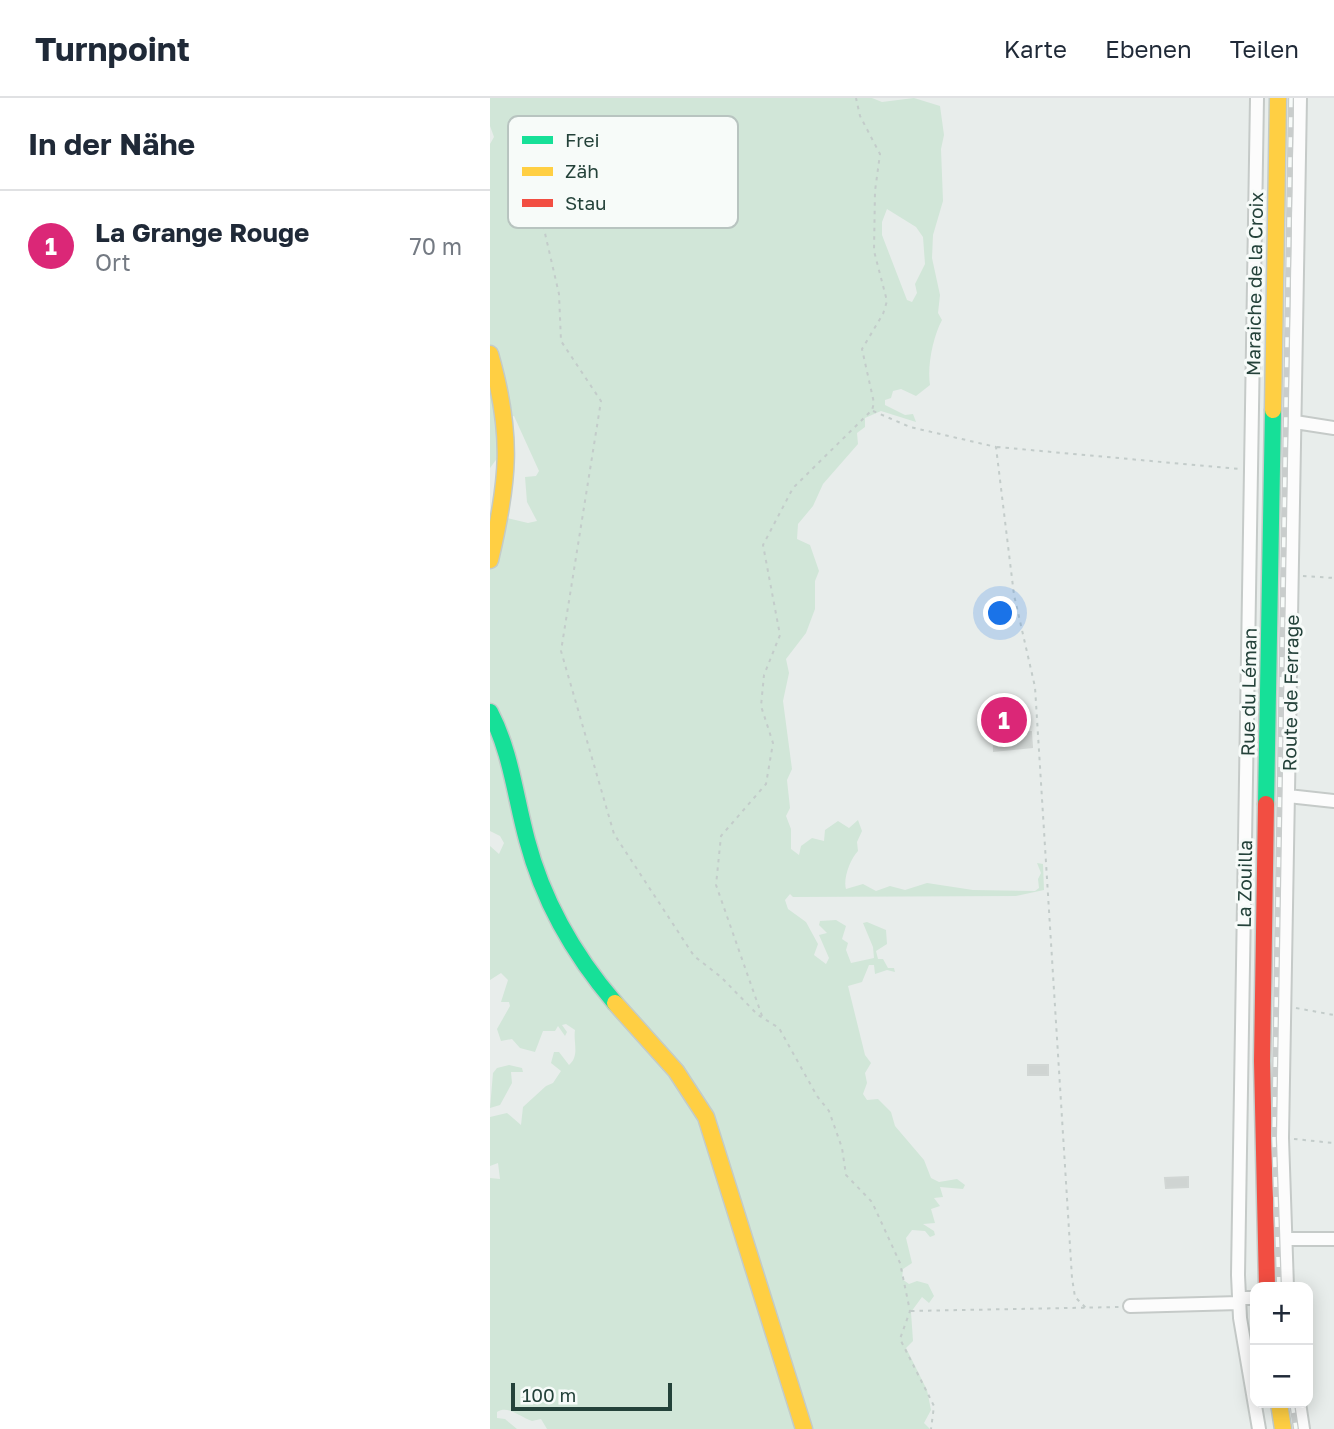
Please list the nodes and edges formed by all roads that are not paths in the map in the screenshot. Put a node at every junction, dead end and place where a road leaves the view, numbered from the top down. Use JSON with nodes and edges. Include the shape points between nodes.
{"nodes":[{"id":1,"x":1257,"y":98,"type":"edge"},
{"id":2,"x":1278,"y":98,"type":"edge"},
{"id":3,"x":1300,"y":98,"type":"edge"},
{"id":4,"x":490,"y":354,"type":"edge"},
{"id":5,"x":1295,"y":422,"type":"junction"},
{"id":6,"x":1334,"y":428,"type":"edge"},
{"id":7,"x":1251,"y":470,"type":"joint"},
{"id":8,"x":490,"y":560,"type":"edge"},
{"id":9,"x":490,"y":712,"type":"edge"},
{"id":10,"x":1288,"y":796,"type":"junction"},
{"id":11,"x":1334,"y":801,"type":"edge"},
{"id":12,"x":1284,"y":1239,"type":"junction"},
{"id":13,"x":1334,"y":1239,"type":"edge"},
{"id":14,"x":1267,"y":1282,"type":"edge"},
{"id":15,"x":1287,"y":1282,"type":"edge"},
{"id":16,"x":1250,"y":1299,"type":"edge"},
{"id":17,"x":1239,"y":1301,"type":"junction"},
{"id":18,"x":1130,"y":1306,"type":"road end"},
{"id":19,"x":1280,"y":1408,"type":"edge"},
{"id":20,"x":1300,"y":1408,"type":"edge"},
{"id":21,"x":804,"y":1429,"type":"edge"},
{"id":22,"x":1259,"y":1429,"type":"edge"},
{"id":23,"x":1283,"y":1429,"type":"edge"},
{"id":24,"x":1303,"y":1429,"type":"edge"}],
"edges":[{"from":1,"to":7,"type":"street","name":"Maraiche de la Croix"},
{"from":2,"to":14,"type":"main road","name":"Rue du Léman","via":[[1262,1073]]},
{"from":3,"to":5,"type":"street","name":"Route de Ferrage"},
{"from":4,"to":8,"type":"main road","via":[[505,406],[510,457]]},
{"from":5,"to":6,"type":"street"},
{"from":5,"to":10,"type":"street","name":"Route de Ferrage"},
{"from":7,"to":17,"type":"street","name":"La Zouilla"},
{"from":9,"to":21,"type":"main road","via":[[505,747],[533,859],[571,945],[686,1082],[706,1117]]},
{"from":10,"to":11,"type":"street"},
{"from":10,"to":12,"type":"street","name":"Route de Ferrage"},
{"from":12,"to":13,"type":"street"},
{"from":12,"to":15,"type":"street","name":"Route de Ferrage"},
{"from":16,"to":17,"type":"street"},
{"from":17,"to":18,"type":"street"},
{"from":17,"to":22,"type":"street","name":"La Zouilla"},
{"from":19,"to":23,"type":"main road"},
{"from":20,"to":24,"type":"street"}]}
